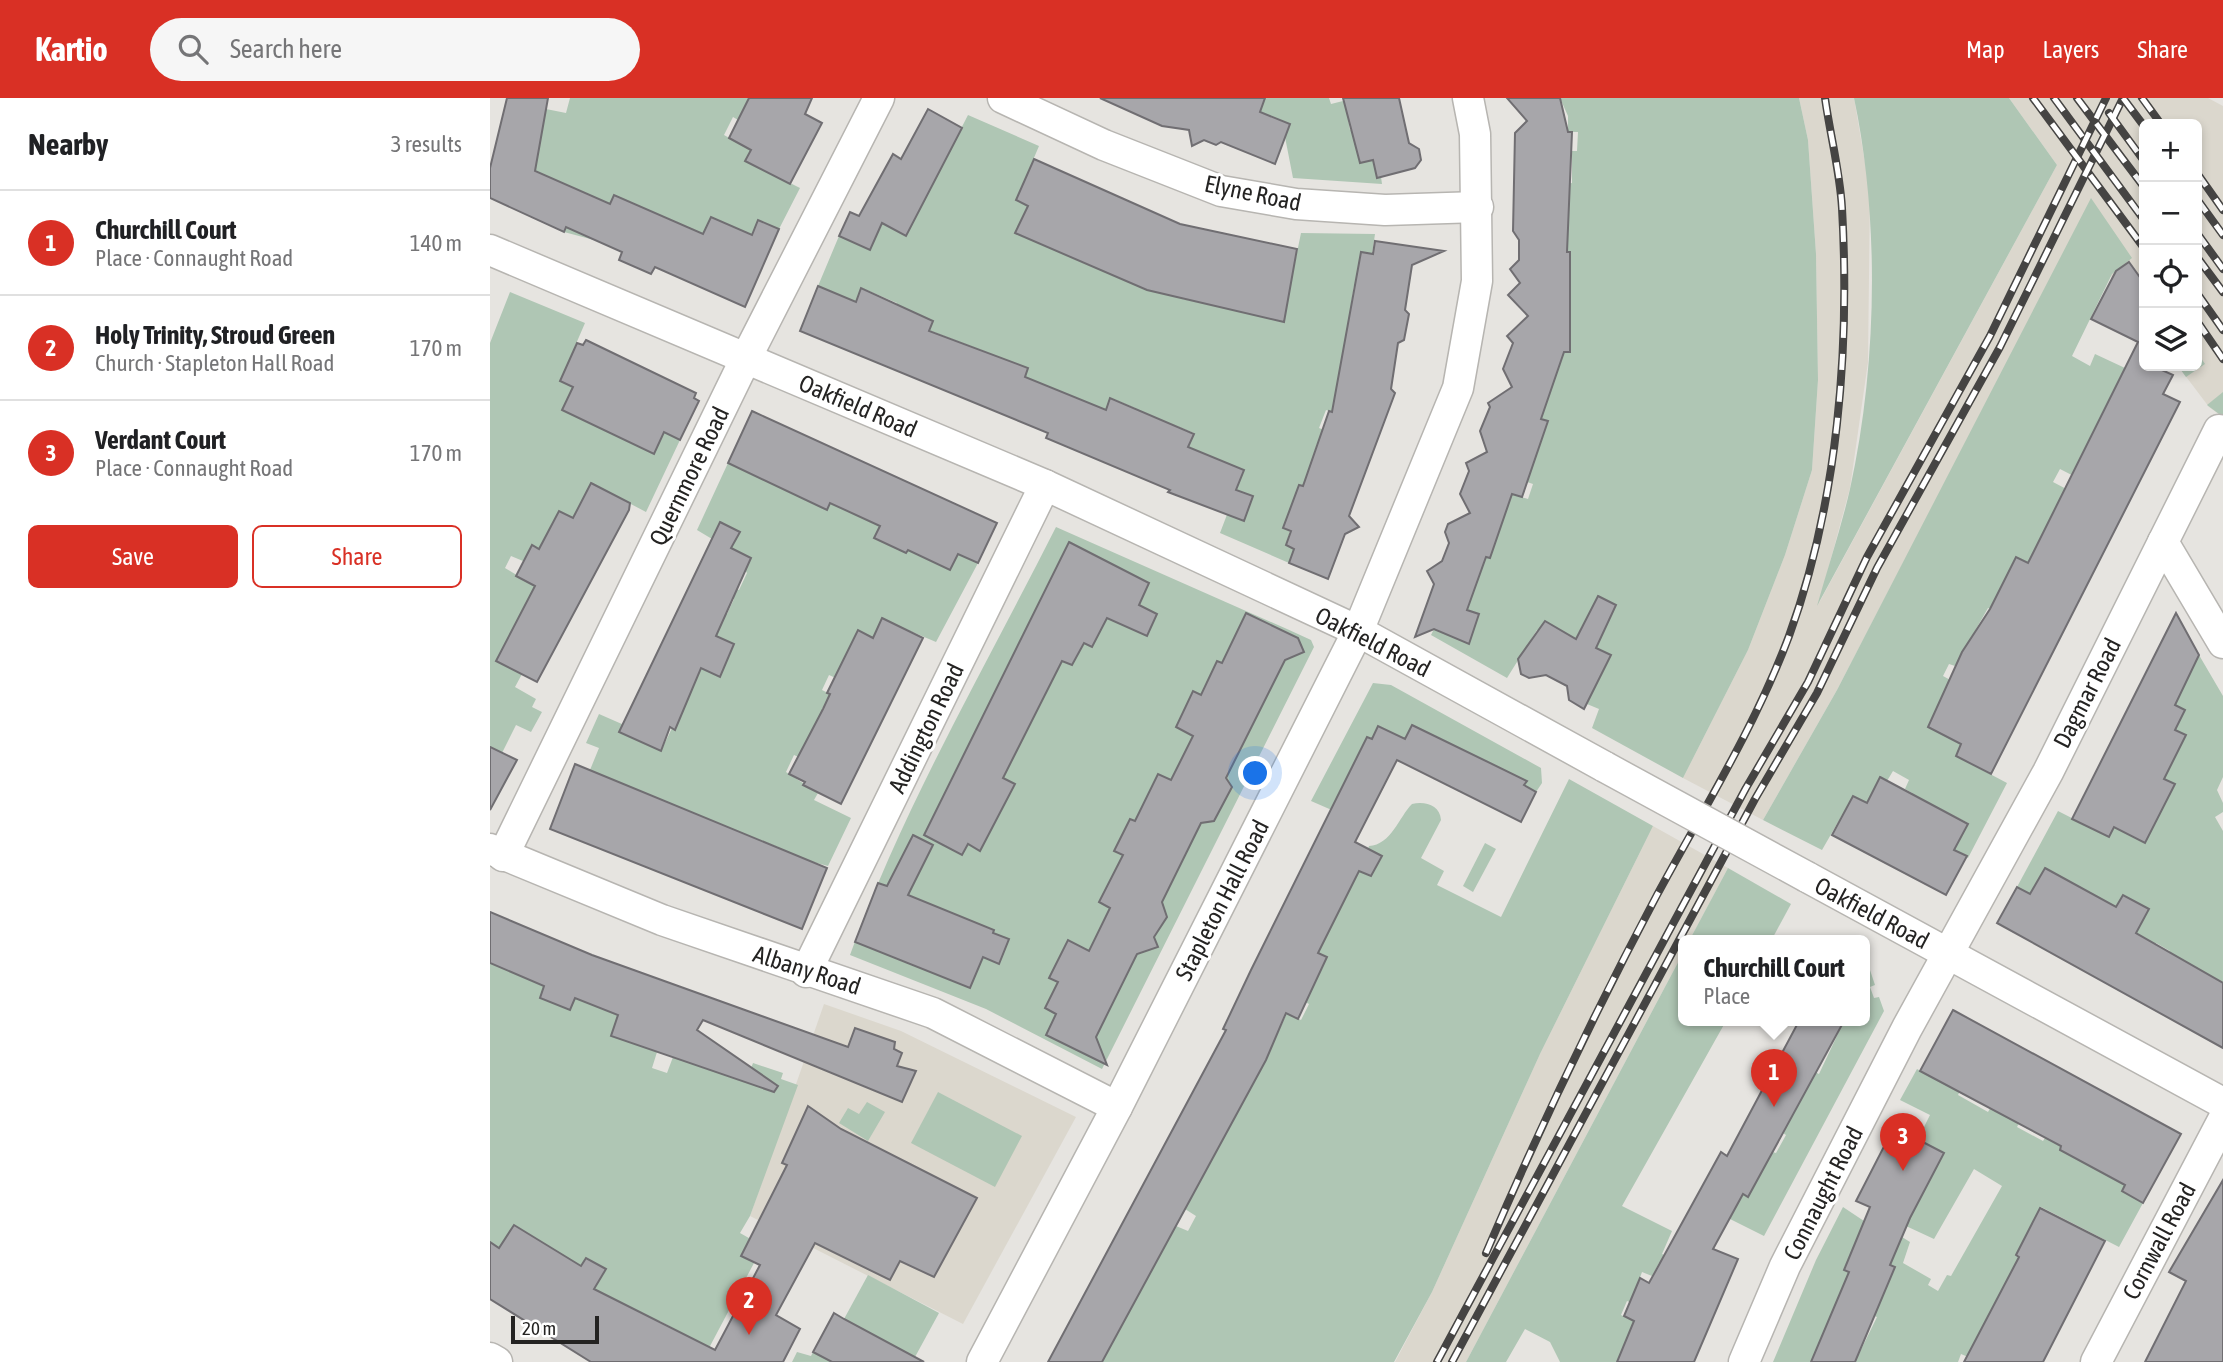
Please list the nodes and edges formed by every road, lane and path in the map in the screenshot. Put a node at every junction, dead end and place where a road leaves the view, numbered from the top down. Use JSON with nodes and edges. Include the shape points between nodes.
{"nodes":[{"id":1,"x":879,"y":98,"type":"edge"},
{"id":2,"x":1003,"y":98,"type":"edge"},
{"id":3,"x":1468,"y":98,"type":"edge"},
{"id":4,"x":1478,"y":207,"type":"junction"},
{"id":5,"x":490,"y":250,"type":"edge"},
{"id":6,"x":746,"y":358,"type":"junction"},
{"id":7,"x":2219,"y":430,"type":"dead end"},
{"id":8,"x":1045,"y":485,"type":"junction"},
{"id":9,"x":2163,"y":542,"type":"junction"},
{"id":10,"x":1358,"y":631,"type":"junction"},
{"id":11,"x":2223,"y":643,"type":"edge"},
{"id":12,"x":496,"y":853,"type":"edge"},
{"id":13,"x":1948,"y":954,"type":"junction"},
{"id":14,"x":806,"y":972,"type":"junction"},
{"id":15,"x":2223,"y":1103,"type":"edge"},
{"id":16,"x":1117,"y":1107,"type":"junction"},
{"id":17,"x":2223,"y":1120,"type":"edge"},
{"id":18,"x":490,"y":1358,"type":"edge"},
{"id":19,"x":497,"y":1362,"type":"edge"},
{"id":20,"x":982,"y":1362,"type":"edge"},
{"id":21,"x":1744,"y":1362,"type":"edge"},
{"id":22,"x":2096,"y":1362,"type":"edge"}],
"edges":[{"from":1,"to":6,"type":"street","name":"Quernmore Road"},
{"from":2,"to":4,"type":"street","name":"Elyne Road","via":[[1104,145],[1221,191],[1296,204],[1385,210]]},
{"from":3,"to":4,"type":"street","name":"Stapleton Hall Road","via":[[1475,134]]},
{"from":4,"to":10,"type":"street","name":"Stapleton Hall Road","via":[[1477,281],[1458,388]]},
{"from":5,"to":6,"type":"street","name":"Oakfield Road"},
{"from":6,"to":8,"type":"street","name":"Oakfield Road"},
{"from":6,"to":12,"type":"street","name":"Quernmore Road"},
{"from":7,"to":9,"type":"street","name":"Dagmar Road"},
{"from":8,"to":10,"type":"street","name":"Oakfield Road"},
{"from":8,"to":14,"type":"street","name":"Addington Road"},
{"from":9,"to":11,"type":"street"},
{"from":9,"to":13,"type":"street","name":"Dagmar Road","via":[[2048,772]]},
{"from":10,"to":13,"type":"street","name":"Oakfield Road","bridge":true},
{"from":10,"to":16,"type":"street","name":"Stapleton Hall Road"},
{"from":12,"to":14,"type":"street","name":"Albany Road"},
{"from":13,"to":15,"type":"street","name":"Oakfield Road"},
{"from":13,"to":21,"type":"street","name":"Connaught Road","via":[[1785,1266]]},
{"from":14,"to":16,"type":"street","name":"Albany Road","via":[[933,1013]]},
{"from":16,"to":20,"type":"street","name":"Stapleton Hall Road"},
{"from":17,"to":22,"type":"street","name":"Cornwall Road"},
{"from":18,"to":19,"type":"street"}]}
